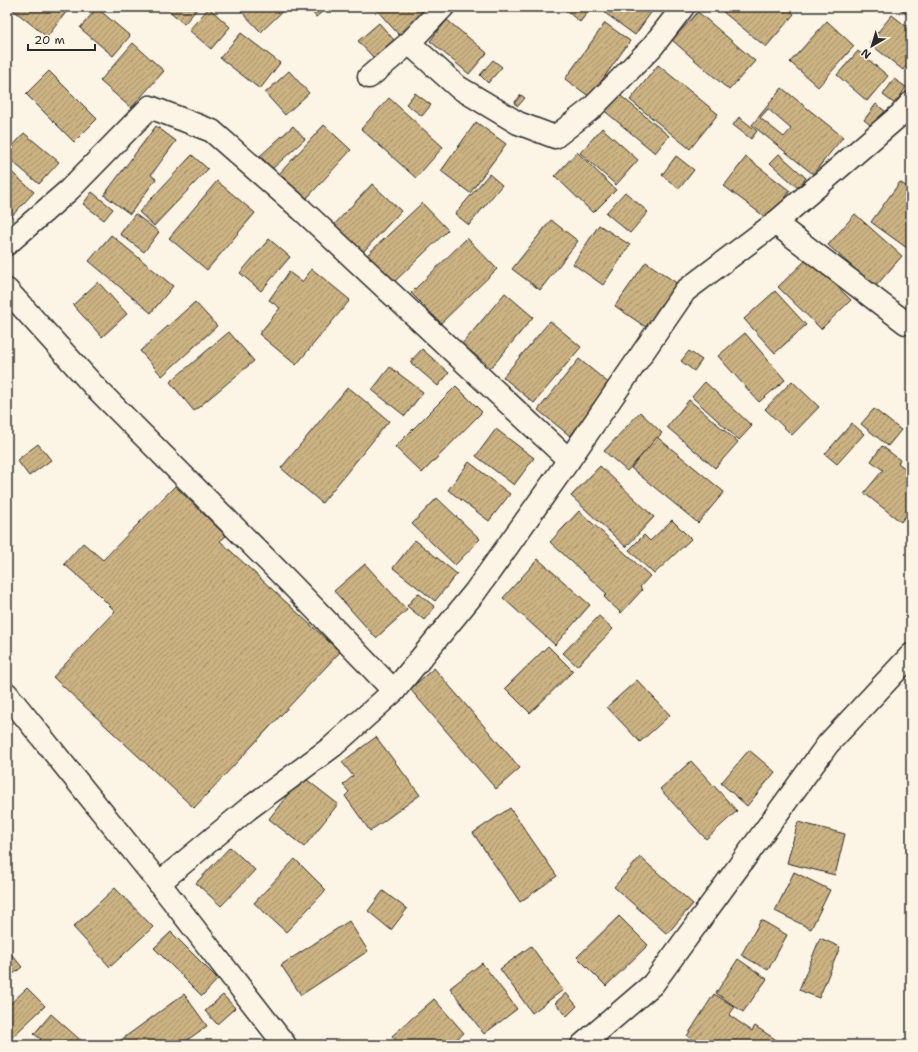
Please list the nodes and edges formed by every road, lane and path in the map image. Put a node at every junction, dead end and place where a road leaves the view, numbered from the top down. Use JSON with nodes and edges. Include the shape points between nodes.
{"nodes":[{"id":1,"x":443,"y":7,"type":"edge"},
{"id":2,"x":683,"y":7,"type":"edge"},
{"id":3,"x":409,"y":43,"type":"junction"},
{"id":4,"x":369,"y":78,"type":"dead end"},
{"id":5,"x":911,"y":103,"type":"edge"},
{"id":6,"x":775,"y":222,"type":"junction"},
{"id":7,"x":7,"y":244,"type":"edge"},
{"id":8,"x":7,"y":290,"type":"edge"},
{"id":9,"x":911,"y":321,"type":"edge"},
{"id":10,"x":570,"y":460,"type":"junction"},
{"id":11,"x":911,"y":655,"type":"edge"},
{"id":12,"x":394,"y":691,"type":"junction"},
{"id":13,"x":7,"y":694,"type":"edge"},
{"id":14,"x":159,"y":884,"type":"junction"},
{"id":15,"x":284,"y":1045,"type":"edge"},
{"id":16,"x":582,"y":1045,"type":"edge"}],
"edges":[{"from":1,"to":3,"type":"street"},
{"from":2,"to":3,"type":"street","via":[[652,47],[592,108],[555,137],[518,123],[458,87]]},
{"from":3,"to":4,"type":"street"},
{"from":5,"to":6,"type":"street"},
{"from":6,"to":9,"type":"street","via":[[906,323]]},
{"from":6,"to":10,"type":"street","via":[[685,291]]},
{"from":7,"to":10,"type":"street","via":[[69,190],[150,108],[212,131],[308,216]]},
{"from":8,"to":12,"type":"street","via":[[94,386]]},
{"from":10,"to":12,"type":"street","via":[[475,592]]},
{"from":11,"to":16,"type":"street","via":[[828,744],[652,984]]},
{"from":12,"to":14,"type":"street","via":[[333,746],[248,809]]},
{"from":13,"to":14,"type":"street"},
{"from":14,"to":15,"type":"street"}]}
